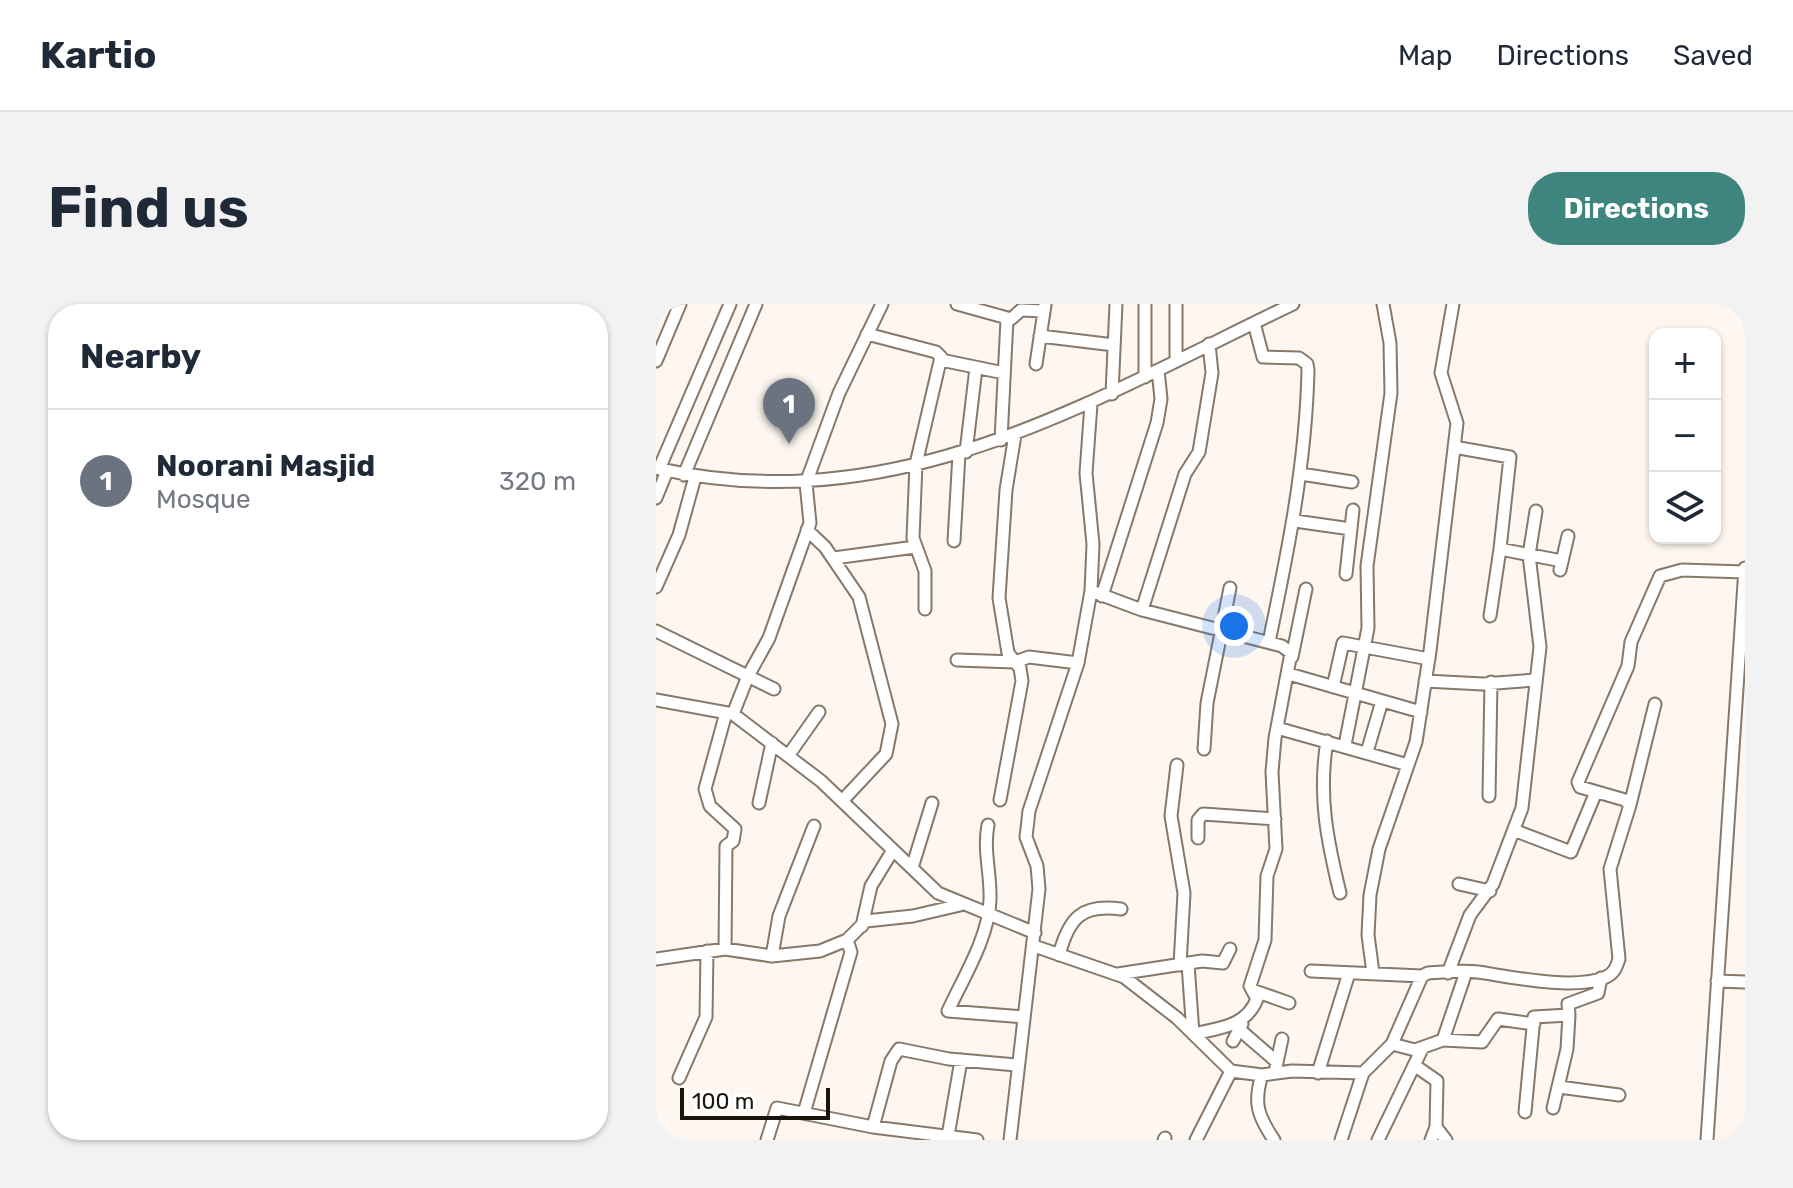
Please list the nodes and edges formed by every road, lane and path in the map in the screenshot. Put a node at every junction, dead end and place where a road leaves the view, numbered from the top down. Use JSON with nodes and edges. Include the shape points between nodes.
{"nodes":[{"id":1,"x":680,"y":304,"type":"edge"},
{"id":2,"x":730,"y":304,"type":"edge"},
{"id":3,"x":756,"y":304,"type":"edge"},
{"id":4,"x":882,"y":304,"type":"edge"},
{"id":5,"x":957,"y":304,"type":"edge"},
{"id":6,"x":1116,"y":304,"type":"edge"},
{"id":7,"x":1145,"y":304,"type":"edge"},
{"id":8,"x":1176,"y":304,"type":"edge"},
{"id":9,"x":1293,"y":304,"type":"edge"},
{"id":10,"x":1383,"y":304,"type":"edge"},
{"id":11,"x":1453,"y":304,"type":"edge"},
{"id":12,"x":1044,"y":308,"type":"edge"},
{"id":13,"x":1013,"y":312,"type":"edge"},
{"id":14,"x":1254,"y":323,"type":"junction"},
{"id":15,"x":867,"y":334,"type":"junction"},
{"id":16,"x":1040,"y":336,"type":"junction"},
{"id":17,"x":1209,"y":344,"type":"junction"},
{"id":18,"x":1114,"y":345,"type":"junction"},
{"id":19,"x":941,"y":360,"type":"junction"},
{"id":20,"x":656,"y":361,"type":"edge"},
{"id":21,"x":1176,"y":361,"type":"junction"},
{"id":22,"x":1036,"y":364,"type":"dead end"},
{"id":23,"x":976,"y":368,"type":"junction"},
{"id":24,"x":1158,"y":370,"type":"junction"},
{"id":25,"x":1004,"y":373,"type":"junction"},
{"id":26,"x":1145,"y":377,"type":"junction"},
{"id":27,"x":1112,"y":394,"type":"junction"},
{"id":28,"x":1091,"y":404,"type":"junction"},
{"id":29,"x":1015,"y":435,"type":"junction"},
{"id":30,"x":1001,"y":440,"type":"junction"},
{"id":31,"x":1454,"y":447,"type":"junction"},
{"id":32,"x":962,"y":453,"type":"junction"},
{"id":33,"x":916,"y":464,"type":"junction"},
{"id":34,"x":661,"y":469,"type":"edge"},
{"id":35,"x":1301,"y":474,"type":"junction"},
{"id":36,"x":690,"y":476,"type":"junction"},
{"id":37,"x":1352,"y":482,"type":"dead end"},
{"id":38,"x":806,"y":483,"type":"junction"},
{"id":39,"x":656,"y":498,"type":"edge"},
{"id":40,"x":1353,"y":510,"type":"dead end"},
{"id":41,"x":1536,"y":511,"type":"dead end"},
{"id":42,"x":1295,"y":521,"type":"junction"},
{"id":43,"x":1351,"y":529,"type":"junction"},
{"id":44,"x":807,"y":530,"type":"junction"},
{"id":45,"x":1568,"y":536,"type":"dead end"},
{"id":46,"x":954,"y":541,"type":"dead end"},
{"id":47,"x":915,"y":547,"type":"junction"},
{"id":48,"x":1500,"y":549,"type":"junction"},
{"id":49,"x":1529,"y":555,"type":"junction"},
{"id":50,"x":834,"y":558,"type":"junction"},
{"id":51,"x":662,"y":560,"type":"edge"},
{"id":52,"x":1745,"y":570,"type":"edge"},
{"id":53,"x":1346,"y":574,"type":"dead end"},
{"id":54,"x":656,"y":587,"type":"edge"},
{"id":55,"x":1230,"y":588,"type":"dead end"},
{"id":56,"x":1306,"y":589,"type":"dead end"},
{"id":57,"x":1097,"y":593,"type":"junction"},
{"id":58,"x":925,"y":609,"type":"dead end"},
{"id":59,"x":1142,"y":610,"type":"junction"},
{"id":60,"x":1490,"y":616,"type":"dead end"},
{"id":61,"x":1224,"y":630,"type":"junction"},
{"id":62,"x":656,"y":631,"type":"edge"},
{"id":63,"x":1269,"y":642,"type":"junction"},
{"id":64,"x":1365,"y":646,"type":"junction"},
{"id":65,"x":1291,"y":658,"type":"junction"},
{"id":66,"x":1429,"y":659,"type":"junction"},
{"id":67,"x":957,"y":660,"type":"dead end"},
{"id":68,"x":1015,"y":662,"type":"junction"},
{"id":69,"x":1078,"y":663,"type":"junction"},
{"id":70,"x":1289,"y":674,"type":"junction"},
{"id":71,"x":748,"y":676,"type":"junction"},
{"id":72,"x":1535,"y":680,"type":"junction"},
{"id":73,"x":1425,"y":681,"type":"junction"},
{"id":74,"x":1491,"y":682,"type":"junction"},
{"id":75,"x":1333,"y":687,"type":"junction"},
{"id":76,"x":774,"y":689,"type":"dead end"},
{"id":77,"x":1357,"y":693,"type":"junction"},
{"id":78,"x":656,"y":700,"type":"edge"},
{"id":79,"x":1382,"y":701,"type":"junction"},
{"id":80,"x":1655,"y":704,"type":"dead end"},
{"id":81,"x":819,"y":712,"type":"dead end"},
{"id":82,"x":1421,"y":712,"type":"junction"},
{"id":83,"x":730,"y":713,"type":"junction"},
{"id":84,"x":1277,"y":728,"type":"junction"},
{"id":85,"x":1327,"y":741,"type":"junction"},
{"id":86,"x":772,"y":743,"type":"junction"},
{"id":87,"x":1345,"y":745,"type":"junction"},
{"id":88,"x":1204,"y":749,"type":"dead end"},
{"id":89,"x":1367,"y":752,"type":"junction"},
{"id":90,"x":788,"y":756,"type":"junction"},
{"id":91,"x":1177,"y":765,"type":"dead end"},
{"id":92,"x":1408,"y":765,"type":"junction"},
{"id":93,"x":1596,"y":792,"type":"junction"},
{"id":94,"x":1489,"y":796,"type":"dead end"},
{"id":95,"x":1000,"y":800,"type":"dead end"},
{"id":96,"x":842,"y":801,"type":"junction"},
{"id":97,"x":759,"y":803,"type":"dead end"},
{"id":98,"x":932,"y":803,"type":"dead end"},
{"id":99,"x":1630,"y":805,"type":"junction"},
{"id":100,"x":1275,"y":819,"type":"junction"},
{"id":101,"x":988,"y":825,"type":"dead end"},
{"id":102,"x":814,"y":826,"type":"dead end"},
{"id":103,"x":1516,"y":831,"type":"junction"},
{"id":104,"x":1198,"y":838,"type":"dead end"},
{"id":105,"x":893,"y":850,"type":"junction"},
{"id":106,"x":912,"y":868,"type":"junction"},
{"id":107,"x":1459,"y":884,"type":"dead end"},
{"id":108,"x":1490,"y":891,"type":"junction"},
{"id":109,"x":1340,"y":893,"type":"dead end"},
{"id":110,"x":960,"y":905,"type":"junction"},
{"id":111,"x":1121,"y":909,"type":"dead end"},
{"id":112,"x":988,"y":913,"type":"junction"},
{"id":113,"x":862,"y":926,"type":"junction"},
{"id":114,"x":1035,"y":933,"type":"junction"},
{"id":115,"x":847,"y":940,"type":"junction"},
{"id":116,"x":1034,"y":946,"type":"junction"},
{"id":117,"x":725,"y":949,"type":"junction"},
{"id":118,"x":1230,"y":949,"type":"dead end"},
{"id":119,"x":707,"y":951,"type":"junction"},
{"id":120,"x":1059,"y":955,"type":"junction"},
{"id":121,"x":772,"y":956,"type":"junction"},
{"id":122,"x":656,"y":959,"type":"edge"},
{"id":123,"x":1184,"y":964,"type":"junction"},
{"id":124,"x":1311,"y":971,"type":"dead end"},
{"id":125,"x":1466,"y":972,"type":"junction"},
{"id":126,"x":1349,"y":973,"type":"junction"},
{"id":127,"x":1373,"y":973,"type":"junction"},
{"id":128,"x":1448,"y":973,"type":"junction"},
{"id":129,"x":1118,"y":974,"type":"junction"},
{"id":130,"x":1422,"y":976,"type":"junction"},
{"id":131,"x":1601,"y":978,"type":"junction"},
{"id":132,"x":1717,"y":981,"type":"junction"},
{"id":133,"x":1745,"y":982,"type":"edge"},
{"id":134,"x":1252,"y":990,"type":"junction"},
{"id":135,"x":1289,"y":1003,"type":"dead end"},
{"id":136,"x":1569,"y":1015,"type":"junction"},
{"id":137,"x":1024,"y":1017,"type":"junction"},
{"id":138,"x":1534,"y":1024,"type":"junction"},
{"id":139,"x":1242,"y":1025,"type":"junction"},
{"id":140,"x":1193,"y":1034,"type":"junction"},
{"id":141,"x":1282,"y":1039,"type":"dead end"},
{"id":142,"x":1443,"y":1040,"type":"junction"},
{"id":143,"x":1233,"y":1041,"type":"dead end"},
{"id":144,"x":1392,"y":1044,"type":"junction"},
{"id":145,"x":1422,"y":1049,"type":"junction"},
{"id":146,"x":961,"y":1060,"type":"junction"},
{"id":147,"x":1016,"y":1065,"type":"junction"},
{"id":148,"x":1414,"y":1065,"type":"junction"},
{"id":149,"x":1276,"y":1067,"type":"junction"},
{"id":150,"x":1231,"y":1071,"type":"junction"},
{"id":151,"x":1318,"y":1073,"type":"junction"},
{"id":152,"x":1363,"y":1073,"type":"junction"},
{"id":153,"x":1262,"y":1075,"type":"junction"},
{"id":154,"x":679,"y":1078,"type":"dead end"},
{"id":155,"x":1559,"y":1087,"type":"junction"},
{"id":156,"x":1619,"y":1095,"type":"dead end"},
{"id":157,"x":1553,"y":1108,"type":"dead end"},
{"id":158,"x":1525,"y":1112,"type":"dead end"},
{"id":159,"x":804,"y":1113,"type":"junction"},
{"id":160,"x":873,"y":1127,"type":"junction"},
{"id":161,"x":1436,"y":1127,"type":"junction"},
{"id":162,"x":948,"y":1136,"type":"junction"},
{"id":163,"x":767,"y":1140,"type":"edge"},
{"id":164,"x":977,"y":1140,"type":"edge"},
{"id":165,"x":1010,"y":1140,"type":"edge"},
{"id":166,"x":1196,"y":1140,"type":"edge"},
{"id":167,"x":1274,"y":1140,"type":"edge"},
{"id":168,"x":1341,"y":1140,"type":"edge"},
{"id":169,"x":1378,"y":1140,"type":"edge"},
{"id":170,"x":1431,"y":1140,"type":"edge"},
{"id":171,"x":1446,"y":1140,"type":"edge"},
{"id":172,"x":1707,"y":1140,"type":"edge"}],
"edges":[{"from":1,"to":20,"type":"street"},
{"from":2,"to":34,"type":"street"},
{"from":3,"to":36,"type":"street"},
{"from":4,"to":15,"type":"street"},
{"from":5,"to":13,"type":"street"},
{"from":6,"to":18,"type":"street"},
{"from":7,"to":26,"type":"street"},
{"from":8,"to":21,"type":"street"},
{"from":9,"to":14,"type":"street"},
{"from":10,"to":64,"type":"street","via":[[1392,378],[1367,566]]},
{"from":11,"to":31,"type":"street","via":[[1441,373],[1457,415]]},
{"from":12,"to":13,"type":"street"},
{"from":12,"to":16,"type":"street"},
{"from":13,"to":25,"type":"street"},
{"from":14,"to":17,"type":"street"},
{"from":14,"to":35,"type":"street","via":[[1263,357],[1299,358],[1307,364]]},
{"from":15,"to":19,"type":"street","via":[[936,352]]},
{"from":15,"to":38,"type":"street"},
{"from":16,"to":18,"type":"street"},
{"from":16,"to":22,"type":"street"},
{"from":17,"to":21,"type":"street"},
{"from":17,"to":59,"type":"street","via":[[1212,373],[1199,452],[1185,474]]},
{"from":18,"to":27,"type":"street"},
{"from":19,"to":23,"type":"street"},
{"from":19,"to":33,"type":"street"},
{"from":21,"to":24,"type":"street"},
{"from":23,"to":25,"type":"street"},
{"from":23,"to":32,"type":"street"},
{"from":24,"to":26,"type":"street"},
{"from":24,"to":57,"type":"street","via":[[1157,423]]},
{"from":25,"to":30,"type":"street"},
{"from":26,"to":27,"type":"street"},
{"from":27,"to":28,"type":"street"},
{"from":28,"to":29,"type":"street"},
{"from":28,"to":57,"type":"street","via":[[1086,473]]},
{"from":29,"to":30,"type":"street"},
{"from":29,"to":68,"type":"street","via":[[999,598],[1008,653]]},
{"from":30,"to":32,"type":"street"},
{"from":31,"to":48,"type":"street","via":[[1510,457]]},
{"from":31,"to":66,"type":"street"},
{"from":32,"to":33,"type":"street"},
{"from":32,"to":46,"type":"street"},
{"from":33,"to":38,"type":"street"},
{"from":33,"to":47,"type":"street"},
{"from":34,"to":36,"type":"street"},
{"from":34,"to":39,"type":"street"},
{"from":35,"to":37,"type":"street"},
{"from":35,"to":42,"type":"street"},
{"from":36,"to":38,"type":"street"},
{"from":36,"to":51,"type":"street"},
{"from":38,"to":44,"type":"street"},
{"from":40,"to":43,"type":"street"},
{"from":41,"to":49,"type":"street"},
{"from":42,"to":43,"type":"street"},
{"from":42,"to":63,"type":"street"},
{"from":43,"to":53,"type":"street"},
{"from":44,"to":50,"type":"street"},
{"from":44,"to":71,"type":"street","via":[[769,638]]},
{"from":45,"to":49,"type":"street","via":[[1561,566]]},
{"from":47,"to":50,"type":"street"},
{"from":47,"to":58,"type":"street","via":[[925,571]]},
{"from":48,"to":49,"type":"street"},
{"from":48,"to":60,"type":"street"},
{"from":49,"to":72,"type":"street","via":[[1540,632]]},
{"from":50,"to":96,"type":"street","via":[[859,597],[892,724],[886,754]]},
{"from":51,"to":54,"type":"street"},
{"from":52,"to":93,"type":"street","via":[[1682,570],[1660,576],[1578,782]]},
{"from":52,"to":132,"type":"street"},
{"from":55,"to":61,"type":"street"},
{"from":56,"to":65,"type":"street"},
{"from":57,"to":59,"type":"street"},
{"from":57,"to":69,"type":"street"},
{"from":59,"to":61,"type":"street"},
{"from":61,"to":63,"type":"street"},
{"from":61,"to":88,"type":"street","via":[[1207,703]]},
{"from":62,"to":71,"type":"street"},
{"from":63,"to":65,"type":"street","via":[[1288,649]]},
{"from":64,"to":66,"type":"street"},
{"from":64,"to":75,"type":"street","via":[[1341,645]]},
{"from":64,"to":77,"type":"street"},
{"from":65,"to":70,"type":"street"},
{"from":66,"to":73,"type":"street"},
{"from":67,"to":68,"type":"street"},
{"from":68,"to":69,"type":"street","via":[[1029,657]]},
{"from":68,"to":95,"type":"street","via":[[1022,681]]},
{"from":69,"to":114,"type":"street","via":[[1029,811],[1026,837],[1039,878]]},
{"from":70,"to":75,"type":"street"},
{"from":70,"to":84,"type":"street"},
{"from":71,"to":76,"type":"street"},
{"from":71,"to":83,"type":"street"},
{"from":72,"to":74,"type":"street"},
{"from":72,"to":103,"type":"street"},
{"from":73,"to":74,"type":"street"},
{"from":73,"to":82,"type":"street"},
{"from":74,"to":94,"type":"street"},
{"from":75,"to":77,"type":"street"},
{"from":77,"to":79,"type":"street"},
{"from":77,"to":87,"type":"street"},
{"from":78,"to":83,"type":"street"},
{"from":79,"to":82,"type":"street"},
{"from":79,"to":89,"type":"street"},
{"from":80,"to":99,"type":"street"},
{"from":81,"to":90,"type":"street"},
{"from":82,"to":92,"type":"street"},
{"from":83,"to":86,"type":"street"},
{"from":83,"to":117,"type":"street","via":[[705,789],[710,806],[735,829],[726,846]]},
{"from":84,"to":85,"type":"street"},
{"from":84,"to":100,"type":"street","via":[[1272,772]]},
{"from":85,"to":87,"type":"street"},
{"from":85,"to":109,"type":"street","via":[[1322,813]]},
{"from":86,"to":90,"type":"street"},
{"from":86,"to":97,"type":"street"},
{"from":87,"to":89,"type":"street"},
{"from":89,"to":92,"type":"street"},
{"from":90,"to":96,"type":"street"},
{"from":91,"to":123,"type":"street","via":[[1171,816],[1184,893]]},
{"from":92,"to":127,"type":"street","via":[[1379,849],[1370,895]]},
{"from":93,"to":99,"type":"street"},
{"from":93,"to":103,"type":"street","via":[[1571,852]]},
{"from":96,"to":105,"type":"street"},
{"from":98,"to":106,"type":"street"},
{"from":99,"to":131,"type":"street","via":[[1610,869],[1619,959],[1615,971]]},
{"from":100,"to":104,"type":"street","via":[[1203,814]]},
{"from":100,"to":134,"type":"street","via":[[1265,940]]},
{"from":101,"to":112,"type":"street"},
{"from":102,"to":121,"type":"street","via":[[779,916]]},
{"from":103,"to":108,"type":"street"},
{"from":105,"to":106,"type":"street"},
{"from":105,"to":113,"type":"street","via":[[871,886]]},
{"from":106,"to":110,"type":"street"},
{"from":107,"to":108,"type":"street"},
{"from":108,"to":128,"type":"street","via":[[1470,915]]},
{"from":110,"to":112,"type":"street"},
{"from":110,"to":113,"type":"street","via":[[866,921]]},
{"from":111,"to":120,"type":"street","via":[[1096,906],[1078,916],[1065,933]]},
{"from":112,"to":114,"type":"street"},
{"from":112,"to":137,"type":"street","via":[[948,1011]]},
{"from":113,"to":115,"type":"street"},
{"from":114,"to":116,"type":"street"},
{"from":115,"to":121,"type":"street","via":[[820,951]]},
{"from":115,"to":159,"type":"street","via":[[851,952]]},
{"from":116,"to":120,"type":"street"},
{"from":116,"to":137,"type":"street"},
{"from":117,"to":119,"type":"street"},
{"from":117,"to":121,"type":"street"},
{"from":118,"to":123,"type":"street","via":[[1223,963]]},
{"from":119,"to":122,"type":"street"},
{"from":119,"to":154,"type":"street","via":[[706,1017]]},
{"from":120,"to":129,"type":"street"},
{"from":123,"to":129,"type":"street"},
{"from":123,"to":140,"type":"street"},
{"from":124,"to":126,"type":"street"},
{"from":125,"to":128,"type":"street"},
{"from":125,"to":131,"type":"street","via":[[1566,981]]},
{"from":125,"to":142,"type":"street"},
{"from":126,"to":127,"type":"street"},
{"from":126,"to":151,"type":"street"},
{"from":127,"to":130,"type":"street"},
{"from":128,"to":130,"type":"street"},
{"from":129,"to":140,"type":"street"},
{"from":130,"to":144,"type":"street"},
{"from":131,"to":136,"type":"street","via":[[1598,993],[1568,1004]]},
{"from":132,"to":133,"type":"street"},
{"from":132,"to":172,"type":"street"},
{"from":134,"to":135,"type":"street"},
{"from":134,"to":139,"type":"street","via":[[1255,1004]]},
{"from":136,"to":138,"type":"street","via":[[1538,1014]]},
{"from":136,"to":155,"type":"street"},
{"from":137,"to":147,"type":"street"},
{"from":138,"to":142,"type":"street","via":[[1498,1019],[1485,1041]]},
{"from":138,"to":158,"type":"street"},
{"from":139,"to":140,"type":"street"},
{"from":139,"to":143,"type":"street"},
{"from":139,"to":149,"type":"street"},
{"from":140,"to":150,"type":"street"},
{"from":141,"to":149,"type":"street"},
{"from":142,"to":145,"type":"street"},
{"from":144,"to":145,"type":"street"},
{"from":144,"to":152,"type":"street"},
{"from":145,"to":148,"type":"street"},
{"from":146,"to":147,"type":"street"},
{"from":146,"to":160,"type":"street","via":[[899,1049]]},
{"from":146,"to":162,"type":"street"},
{"from":147,"to":165,"type":"street"},
{"from":148,"to":161,"type":"street","via":[[1437,1081]]},
{"from":148,"to":169,"type":"street"},
{"from":149,"to":151,"type":"street"},
{"from":149,"to":153,"type":"street"},
{"from":150,"to":153,"type":"street"},
{"from":150,"to":166,"type":"street"},
{"from":151,"to":152,"type":"street"},
{"from":152,"to":168,"type":"street"},
{"from":153,"to":167,"type":"street","via":[[1256,1113]]},
{"from":155,"to":156,"type":"street"},
{"from":155,"to":157,"type":"street"},
{"from":159,"to":160,"type":"street"},
{"from":159,"to":163,"type":"street","via":[[777,1108]]},
{"from":160,"to":162,"type":"street"},
{"from":161,"to":170,"type":"street"},
{"from":161,"to":171,"type":"street"},
{"from":162,"to":164,"type":"street"}]}
